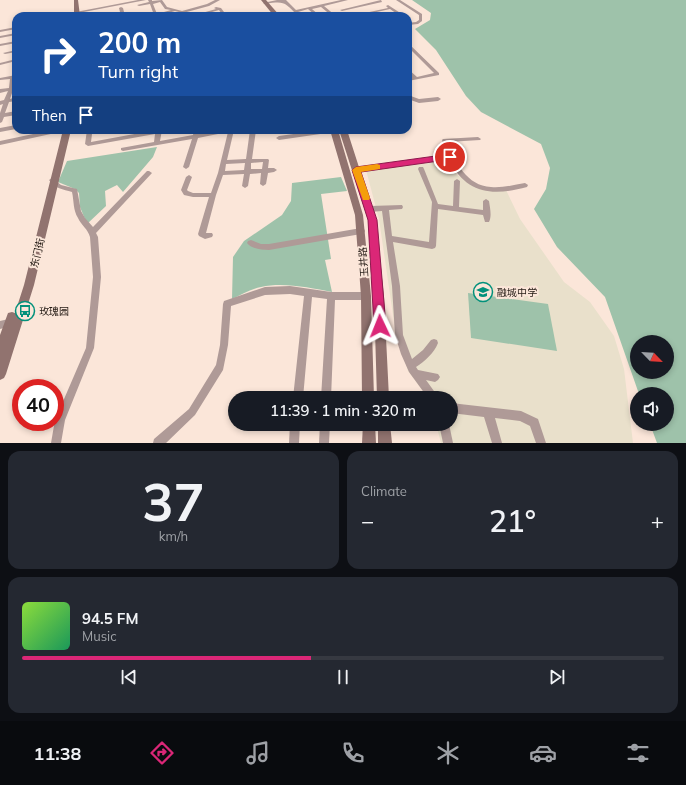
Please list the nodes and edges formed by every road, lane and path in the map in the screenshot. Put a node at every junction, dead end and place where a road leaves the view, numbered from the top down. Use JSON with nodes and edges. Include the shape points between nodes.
{"nodes":[{"id":1,"x":75,"y":0,"type":"edge"},
{"id":2,"x":144,"y":0,"type":"edge"},
{"id":3,"x":161,"y":0,"type":"edge"},
{"id":4,"x":218,"y":0,"type":"edge"},
{"id":5,"x":258,"y":0,"type":"edge"},
{"id":6,"x":277,"y":0,"type":"edge"},
{"id":7,"x":319,"y":0,"type":"edge"},
{"id":8,"x":346,"y":0,"type":"edge"},
{"id":9,"x":398,"y":0,"type":"edge"},
{"id":10,"x":151,"y":1,"type":"edge"},
{"id":11,"x":285,"y":1,"type":"edge"},
{"id":12,"x":336,"y":1,"type":"edge"},
{"id":13,"x":380,"y":1,"type":"edge"},
{"id":14,"x":210,"y":2,"type":"edge"},
{"id":15,"x":264,"y":2,"type":"edge"},
{"id":16,"x":322,"y":5,"type":"junction"},
{"id":17,"x":121,"y":8,"type":"junction"},
{"id":18,"x":309,"y":8,"type":"junction"},
{"id":19,"x":391,"y":8,"type":"junction"},
{"id":20,"x":95,"y":9,"type":"junction"},
{"id":21,"x":220,"y":9,"type":"junction"},
{"id":22,"x":175,"y":11,"type":"joint"},
{"id":23,"x":295,"y":11,"type":"joint"},
{"id":24,"x":75,"y":12,"type":"edge"},
{"id":25,"x":83,"y":12,"type":"edge"},
{"id":26,"x":122,"y":12,"type":"edge"},
{"id":27,"x":155,"y":12,"type":"edge"},
{"id":28,"x":182,"y":12,"type":"joint"},
{"id":29,"x":209,"y":12,"type":"edge"},
{"id":30,"x":222,"y":12,"type":"edge"},
{"id":31,"x":268,"y":12,"type":"edge"},
{"id":32,"x":273,"y":12,"type":"edge"},
{"id":33,"x":314,"y":12,"type":"edge"},
{"id":34,"x":330,"y":12,"type":"edge"},
{"id":35,"x":372,"y":12,"type":"edge"},
{"id":36,"x":397,"y":12,"type":"edge"},
{"id":37,"x":412,"y":24,"type":"edge"},
{"id":38,"x":12,"y":25,"type":"edge"},
{"id":39,"x":0,"y":27,"type":"edge"},
{"id":40,"x":12,"y":29,"type":"edge"},
{"id":41,"x":0,"y":31,"type":"edge"},
{"id":42,"x":12,"y":34,"type":"edge"},
{"id":43,"x":0,"y":36,"type":"edge"},
{"id":44,"x":12,"y":43,"type":"edge"},
{"id":45,"x":0,"y":45,"type":"edge"},
{"id":46,"x":412,"y":48,"type":"edge"},
{"id":47,"x":12,"y":52,"type":"edge"},
{"id":48,"x":5,"y":53,"type":"dead end"},
{"id":49,"x":12,"y":61,"type":"edge"},
{"id":50,"x":0,"y":64,"type":"edge"},
{"id":51,"x":412,"y":75,"type":"edge"},
{"id":52,"x":12,"y":76,"type":"edge"},
{"id":53,"x":415,"y":78,"type":"junction"},
{"id":54,"x":0,"y":79,"type":"edge"},
{"id":55,"x":412,"y":79,"type":"edge"},
{"id":56,"x":12,"y":88,"type":"edge"},
{"id":57,"x":0,"y":91,"type":"edge"},
{"id":58,"x":12,"y":92,"type":"edge"},
{"id":59,"x":412,"y":99,"type":"edge"},
{"id":60,"x":438,"y":99,"type":"dead end"},
{"id":61,"x":12,"y":100,"type":"edge"},
{"id":62,"x":7,"y":101,"type":"junction"},
{"id":63,"x":0,"y":103,"type":"edge"},
{"id":64,"x":12,"y":113,"type":"edge"},
{"id":65,"x":0,"y":117,"type":"edge"},
{"id":66,"x":12,"y":128,"type":"edge"},
{"id":67,"x":0,"y":130,"type":"edge"},
{"id":68,"x":42,"y":134,"type":"edge"},
{"id":69,"x":62,"y":134,"type":"edge"},
{"id":70,"x":67,"y":134,"type":"edge"},
{"id":71,"x":90,"y":134,"type":"edge"},
{"id":72,"x":143,"y":134,"type":"edge"},
{"id":73,"x":158,"y":134,"type":"edge"},
{"id":74,"x":196,"y":134,"type":"edge"},
{"id":75,"x":208,"y":134,"type":"edge"},
{"id":76,"x":230,"y":134,"type":"edge"},
{"id":77,"x":253,"y":134,"type":"edge"},
{"id":78,"x":306,"y":134,"type":"edge"},
{"id":79,"x":335,"y":134,"type":"edge"},
{"id":80,"x":344,"y":134,"type":"edge"},
{"id":81,"x":279,"y":138,"type":"dead end"},
{"id":82,"x":478,"y":139,"type":"dead end"},
{"id":83,"x":0,"y":143,"type":"edge"},
{"id":84,"x":157,"y":143,"type":"junction"},
{"id":85,"x":123,"y":149,"type":"dead end"},
{"id":86,"x":450,"y":157,"type":"junction"},
{"id":87,"x":249,"y":161,"type":"junction"},
{"id":88,"x":224,"y":162,"type":"junction"},
{"id":89,"x":186,"y":167,"type":"dead end"},
{"id":90,"x":421,"y":169,"type":"dead end"},
{"id":91,"x":274,"y":170,"type":"dead end"},
{"id":92,"x":356,"y":170,"type":"junction"},
{"id":93,"x":264,"y":171,"type":"junction"},
{"id":94,"x":247,"y":172,"type":"junction"},
{"id":95,"x":149,"y":173,"type":"dead end"},
{"id":96,"x":221,"y":173,"type":"junction"},
{"id":97,"x":189,"y":177,"type":"dead end"},
{"id":98,"x":53,"y":181,"type":"junction"},
{"id":99,"x":457,"y":181,"type":"dead end"},
{"id":100,"x":263,"y":184,"type":"dead end"},
{"id":101,"x":525,"y":185,"type":"dead end"},
{"id":102,"x":245,"y":186,"type":"dead end"},
{"id":103,"x":213,"y":195,"type":"junction"},
{"id":104,"x":486,"y":201,"type":"dead end"},
{"id":105,"x":435,"y":206,"type":"junction"},
{"id":106,"x":400,"y":207,"type":"dead end"},
{"id":107,"x":385,"y":208,"type":"junction"},
{"id":108,"x":456,"y":208,"type":"junction"},
{"id":109,"x":370,"y":209,"type":"junction"},
{"id":110,"x":93,"y":231,"type":"junction"},
{"id":111,"x":361,"y":231,"type":"junction"},
{"id":112,"x":209,"y":235,"type":"dead end"},
{"id":113,"x":390,"y":238,"type":"junction"},
{"id":114,"x":251,"y":243,"type":"dead end"},
{"id":115,"x":308,"y":292,"type":"junction"},
{"id":116,"x":331,"y":296,"type":"junction"},
{"id":117,"x":366,"y":296,"type":"junction"},
{"id":118,"x":0,"y":325,"type":"edge"},
{"id":119,"x":10,"y":328,"type":"edge"},
{"id":120,"x":434,"y":343,"type":"dead end"},
{"id":121,"x":0,"y":350,"type":"edge"},
{"id":122,"x":410,"y":365,"type":"junction"},
{"id":123,"x":0,"y":374,"type":"edge"},
{"id":124,"x":416,"y":374,"type":"junction"},
{"id":125,"x":435,"y":377,"type":"dead end"},
{"id":126,"x":299,"y":391,"type":"edge"},
{"id":127,"x":326,"y":391,"type":"edge"},
{"id":128,"x":368,"y":391,"type":"edge"},
{"id":129,"x":383,"y":391,"type":"edge"},
{"id":130,"x":429,"y":391,"type":"edge"},
{"id":131,"x":458,"y":409,"type":"edge"},
{"id":132,"x":488,"y":412,"type":"junction"},
{"id":133,"x":295,"y":431,"type":"edge"},
{"id":134,"x":325,"y":431,"type":"edge"},
{"id":135,"x":369,"y":431,"type":"edge"},
{"id":136,"x":384,"y":431,"type":"edge"},
{"id":137,"x":445,"y":431,"type":"edge"},
{"id":138,"x":56,"y":443,"type":"edge"},
{"id":139,"x":158,"y":443,"type":"edge"},
{"id":140,"x":294,"y":443,"type":"edge"},
{"id":141,"x":324,"y":443,"type":"edge"},
{"id":142,"x":369,"y":443,"type":"edge"},
{"id":143,"x":385,"y":443,"type":"edge"},
{"id":144,"x":448,"y":443,"type":"edge"},
{"id":145,"x":497,"y":443,"type":"edge"},
{"id":146,"x":541,"y":443,"type":"edge"}],
"edges":[{"from":1,"to":24,"type":"street"},
{"from":2,"to":20,"type":"street"},
{"from":3,"to":10,"type":"street"},
{"from":3,"to":22,"type":"street","via":[[166,8]]},
{"from":4,"to":14,"type":"street"},
{"from":5,"to":31,"type":"street"},
{"from":6,"to":15,"type":"street"},
{"from":7,"to":16,"type":"street"},
{"from":8,"to":12,"type":"street"},
{"from":9,"to":37,"type":"street","via":[[421,15],[421,20]]},
{"from":10,"to":17,"type":"street"},
{"from":10,"to":27,"type":"street"},
{"from":11,"to":15,"type":"street"},
{"from":11,"to":23,"type":"street"},
{"from":12,"to":13,"type":"street","via":[[343,11]]},
{"from":12,"to":16,"type":"street"},
{"from":13,"to":19,"type":"street"},
{"from":14,"to":21,"type":"street"},
{"from":14,"to":28,"type":"street"},
{"from":15,"to":32,"type":"street"},
{"from":16,"to":18,"type":"street"},
{"from":16,"to":34,"type":"street"},
{"from":17,"to":20,"type":"street","via":[[102,12]]},
{"from":17,"to":26,"type":"street"},
{"from":18,"to":23,"type":"street"},
{"from":18,"to":33,"type":"street"},
{"from":19,"to":35,"type":"street"},
{"from":19,"to":36,"type":"street"},
{"from":20,"to":25,"type":"street"},
{"from":21,"to":29,"type":"street"},
{"from":21,"to":30,"type":"street"},
{"from":22,"to":28,"type":"street"},
{"from":38,"to":39,"type":"street"},
{"from":40,"to":41,"type":"street"},
{"from":41,"to":43,"type":"street"},
{"from":42,"to":43,"type":"street"},
{"from":44,"to":45,"type":"street"},
{"from":46,"to":53,"type":"street","via":[[437,74]]},
{"from":47,"to":48,"type":"street"},
{"from":49,"to":50,"type":"street"},
{"from":51,"to":53,"type":"street"},
{"from":52,"to":54,"type":"street"},
{"from":53,"to":55,"type":"street"},
{"from":56,"to":57,"type":"street"},
{"from":58,"to":62,"type":"street"},
{"from":59,"to":60,"type":"street"},
{"from":61,"to":62,"type":"street"},
{"from":62,"to":63,"type":"street"},
{"from":62,"to":65,"type":"street"},
{"from":64,"to":65,"type":"street"},
{"from":66,"to":67,"type":"street"},
{"from":68,"to":83,"type":"street"},
{"from":69,"to":98,"type":"street","name":"东门街"},
{"from":70,"to":98,"type":"street","name":"东门街"},
{"from":71,"to":72,"type":"street","via":[[88,144]]},
{"from":73,"to":84,"type":"street"},
{"from":74,"to":89,"type":"street"},
{"from":75,"to":84,"type":"street"},
{"from":76,"to":88,"type":"street"},
{"from":77,"to":87,"type":"street"},
{"from":78,"to":81,"type":"street"},
{"from":79,"to":111,"type":"street","name":"玉井路","via":[[359,214]]},
{"from":80,"to":92,"type":"street","name":"玉井路"},
{"from":82,"to":86,"type":"street","via":[[445,140]]},
{"from":84,"to":85,"type":"street"},
{"from":86,"to":92,"type":"street"},
{"from":86,"to":101,"type":"street","via":[[463,177],[485,189]]},
{"from":87,"to":88,"type":"street"},
{"from":87,"to":93,"type":"street","via":[[266,160]]},
{"from":87,"to":94,"type":"street"},
{"from":88,"to":96,"type":"street"},
{"from":90,"to":105,"type":"street"},
{"from":91,"to":93,"type":"street"},
{"from":92,"to":109,"type":"street","name":"玉井路"},
{"from":93,"to":94,"type":"street"},
{"from":93,"to":100,"type":"street"},
{"from":94,"to":96,"type":"street"},
{"from":94,"to":102,"type":"street"},
{"from":95,"to":110,"type":"street"},
{"from":96,"to":103,"type":"street"},
{"from":97,"to":103,"type":"street","via":[[184,190],[186,193]]},
{"from":98,"to":110,"type":"street","via":[[60,188],[75,191],[78,213],[84,224]]},
{"from":98,"to":119,"type":"street","name":"东门街"},
{"from":99,"to":108,"type":"street"},
{"from":103,"to":112,"type":"street","via":[[202,234]]},
{"from":104,"to":108,"type":"street","via":[[487,216]]},
{"from":105,"to":108,"type":"street"},
{"from":105,"to":113,"type":"street","via":[[432,246]]},
{"from":106,"to":107,"type":"street"},
{"from":107,"to":109,"type":"street"},
{"from":107,"to":113,"type":"street"},
{"from":109,"to":129,"type":"street","name":"玉井路","via":[[376,261]]},
{"from":110,"to":138,"type":"street","via":[[97,276],[90,348],[60,420]]},
{"from":111,"to":114,"type":"street","via":[[269,247]]},
{"from":111,"to":117,"type":"street","name":"玉井路"},
{"from":113,"to":122,"type":"street","via":[[399,335]]},
{"from":115,"to":116,"type":"street"},
{"from":115,"to":126,"type":"street"},
{"from":115,"to":139,"type":"street","via":[[265,291],[227,304],[220,367],[192,412]]},
{"from":116,"to":117,"type":"street"},
{"from":116,"to":127,"type":"street"},
{"from":117,"to":128,"type":"street","name":"玉井路"},
{"from":118,"to":119,"type":"street"},
{"from":119,"to":121,"type":"street","name":"东门街"},
{"from":119,"to":123,"type":"street","name":"东门街"},
{"from":120,"to":122,"type":"street","via":[[427,353]]},
{"from":122,"to":124,"type":"street"},
{"from":124,"to":125,"type":"street"},
{"from":124,"to":130,"type":"street"},
{"from":131,"to":132,"type":"street"},
{"from":132,"to":145,"type":"street"},
{"from":132,"to":146,"type":"street","via":[[521,416],[534,423]]},
{"from":133,"to":140,"type":"street"},
{"from":134,"to":141,"type":"street"},
{"from":135,"to":142,"type":"street"},
{"from":136,"to":143,"type":"street"},
{"from":137,"to":144,"type":"street"}]}
